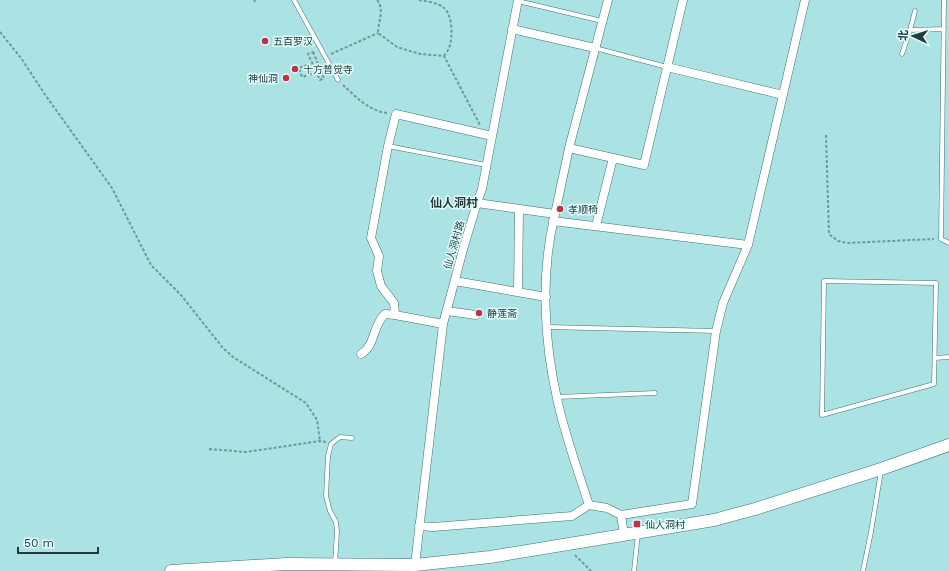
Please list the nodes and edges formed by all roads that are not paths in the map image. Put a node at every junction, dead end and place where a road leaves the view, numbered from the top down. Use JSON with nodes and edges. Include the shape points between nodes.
{"nodes":[{"id":1,"x":294,"y":0,"type":"edge"},
{"id":2,"x":518,"y":0,"type":"edge"},
{"id":3,"x":608,"y":0,"type":"edge"},
{"id":4,"x":683,"y":0,"type":"edge"},
{"id":5,"x":805,"y":0,"type":"edge"},
{"id":6,"x":944,"y":0,"type":"edge"},
{"id":7,"x":915,"y":11,"type":"dead end"},
{"id":8,"x":602,"y":21,"type":"junction"},
{"id":9,"x":512,"y":29,"type":"junction"},
{"id":10,"x":944,"y":29,"type":"junction"},
{"id":11,"x":910,"y":30,"type":"junction"},
{"id":12,"x":595,"y":48,"type":"junction"},
{"id":13,"x":902,"y":54,"type":"dead end"},
{"id":14,"x":667,"y":67,"type":"junction"},
{"id":15,"x":338,"y":80,"type":"road end"},
{"id":16,"x":783,"y":95,"type":"junction"},
{"id":17,"x":492,"y":136,"type":"junction"},
{"id":18,"x":388,"y":146,"type":"junction"},
{"id":19,"x":569,"y":148,"type":"junction"},
{"id":20,"x":612,"y":158,"type":"junction"},
{"id":21,"x":486,"y":165,"type":"junction"},
{"id":22,"x":478,"y":203,"type":"junction"},
{"id":23,"x":520,"y":209,"type":"junction"},
{"id":24,"x":554,"y":218,"type":"junction"},
{"id":25,"x":596,"y":226,"type":"junction"},
{"id":26,"x":949,"y":243,"type":"edge"},
{"id":27,"x":748,"y":244,"type":"junction"},
{"id":28,"x":454,"y":281,"type":"junction"},
{"id":29,"x":518,"y":292,"type":"junction"},
{"id":30,"x":546,"y":297,"type":"junction"},
{"id":31,"x":447,"y":311,"type":"junction"},
{"id":32,"x":395,"y":315,"type":"junction"},
{"id":33,"x":476,"y":315,"type":"dead end"},
{"id":34,"x":443,"y":324,"type":"junction"},
{"id":35,"x":547,"y":327,"type":"junction"},
{"id":36,"x":716,"y":331,"type":"junction"},
{"id":37,"x":361,"y":354,"type":"dead end"},
{"id":38,"x":949,"y":357,"type":"edge"},
{"id":39,"x":935,"y":358,"type":"junction"},
{"id":40,"x":655,"y":393,"type":"dead end"},
{"id":41,"x":557,"y":397,"type":"junction"},
{"id":42,"x":352,"y":438,"type":"dead end"},
{"id":43,"x":949,"y":445,"type":"edge"},
{"id":44,"x":881,"y":469,"type":"junction"},
{"id":45,"x":589,"y":505,"type":"junction"},
{"id":46,"x":621,"y":515,"type":"junction"},
{"id":47,"x":419,"y":526,"type":"junction"},
{"id":48,"x":638,"y":532,"type":"junction"},
{"id":49,"x":624,"y":535,"type":"junction"},
{"id":50,"x":415,"y":565,"type":"junction"},
{"id":51,"x":343,"y":566,"type":"edge"},
{"id":52,"x":256,"y":568,"type":"edge"},
{"id":53,"x":171,"y":571,"type":"edge"},
{"id":54,"x":634,"y":571,"type":"edge"},
{"id":55,"x":863,"y":571,"type":"edge"}],
"edges":[{"from":1,"to":15,"type":"lane"},
{"from":2,"to":8,"type":"lane"},
{"from":2,"to":9,"type":"street","name":"仙人洞村路"},
{"from":3,"to":8,"type":"street"},
{"from":4,"to":14,"type":"street"},
{"from":5,"to":16,"type":"street"},
{"from":6,"to":10,"type":"lane"},
{"from":7,"to":11,"type":"lane"},
{"from":8,"to":12,"type":"street"},
{"from":9,"to":12,"type":"street"},
{"from":9,"to":17,"type":"street","name":"仙人洞村路"},
{"from":10,"to":11,"type":"lane"},
{"from":10,"to":26,"type":"lane","via":[[941,239]]},
{"from":11,"to":13,"type":"lane"},
{"from":12,"to":14,"type":"lane"},
{"from":12,"to":19,"type":"street"},
{"from":14,"to":16,"type":"street"},
{"from":14,"to":20,"type":"street","via":[[644,164]]},
{"from":16,"to":27,"type":"street"},
{"from":17,"to":18,"type":"street","via":[[396,114]]},
{"from":17,"to":21,"type":"street","name":"仙人洞村路"},
{"from":18,"to":21,"type":"lane"},
{"from":18,"to":32,"type":"street","via":[[372,238],[379,256],[377,271],[381,286],[394,303]]},
{"from":19,"to":20,"type":"street"},
{"from":19,"to":24,"type":"street"},
{"from":20,"to":25,"type":"street"},
{"from":21,"to":22,"type":"street","name":"仙人洞村路"},
{"from":22,"to":23,"type":"street"},
{"from":22,"to":28,"type":"street","name":"仙人洞村路"},
{"from":23,"to":24,"type":"street"},
{"from":23,"to":29,"type":"street"},
{"from":24,"to":25,"type":"street"},
{"from":24,"to":30,"type":"street","via":[[545,272]]},
{"from":25,"to":27,"type":"street"},
{"from":27,"to":36,"type":"street","via":[[723,303]]},
{"from":28,"to":29,"type":"street"},
{"from":28,"to":31,"type":"street","name":"仙人洞村路"},
{"from":29,"to":30,"type":"street"},
{"from":30,"to":35,"type":"street"},
{"from":31,"to":33,"type":"street"},
{"from":31,"to":34,"type":"street","name":"仙人洞村路"},
{"from":32,"to":34,"type":"street"},
{"from":32,"to":37,"type":"street","via":[[385,314],[380,319],[367,350]]},
{"from":34,"to":47,"type":"street","name":"仙人洞村路"},
{"from":35,"to":36,"type":"lane"},
{"from":35,"to":41,"type":"street"},
{"from":36,"to":46,"type":"street","via":[[692,504]]},
{"from":38,"to":39,"type":"lane"},
{"from":39,"to":39,"type":"lane","via":[[936,283],[824,281],[822,415],[934,384]]},
{"from":40,"to":41,"type":"lane"},
{"from":41,"to":45,"type":"street","via":[[567,439]]},
{"from":42,"to":51,"type":"lane","via":[[340,437],[330,444],[328,456],[326,496],[336,522]]},
{"from":43,"to":44,"type":"street"},
{"from":44,"to":48,"type":"street","via":[[714,520]]},
{"from":44,"to":55,"type":"lane"},
{"from":45,"to":46,"type":"street","via":[[607,508]]},
{"from":45,"to":47,"type":"street","via":[[572,516]]},
{"from":46,"to":49,"type":"street"},
{"from":47,"to":50,"type":"street","name":"仙人洞村路"},
{"from":48,"to":49,"type":"street"},
{"from":48,"to":54,"type":"lane"},
{"from":49,"to":50,"type":"street","via":[[490,557]]},
{"from":50,"to":51,"type":"street"},
{"from":51,"to":52,"type":"street"},
{"from":52,"to":53,"type":"street"}]}
